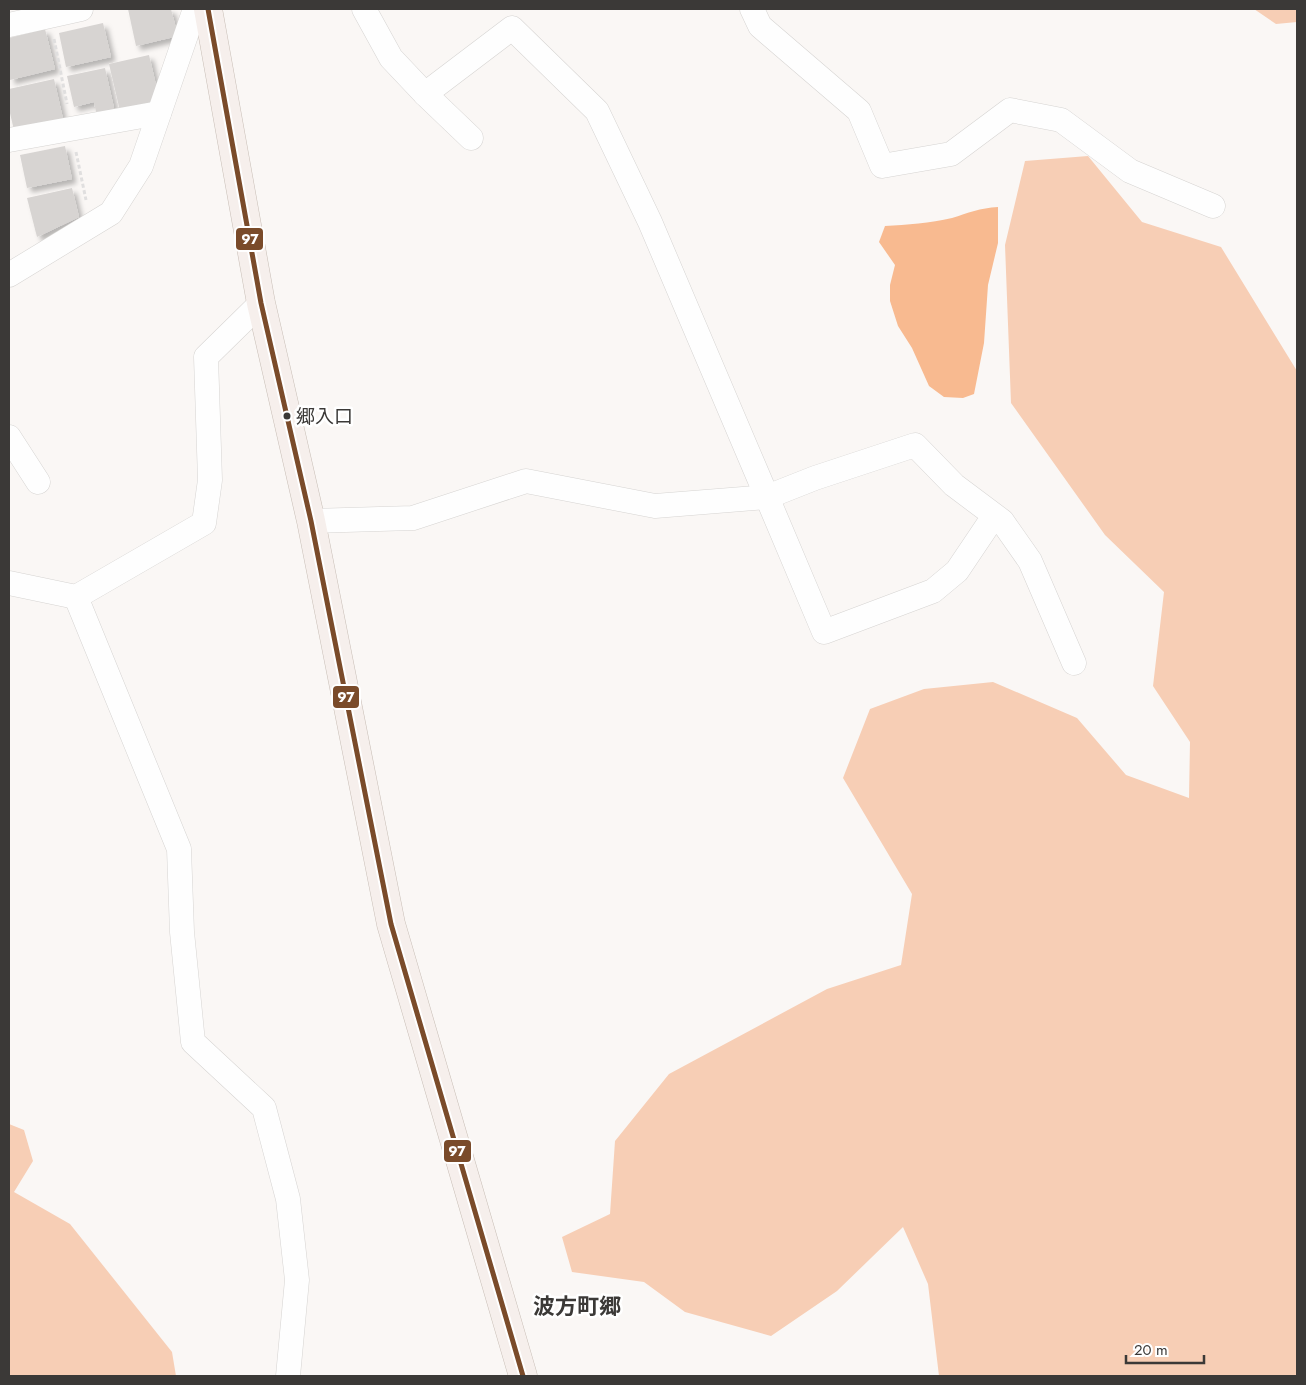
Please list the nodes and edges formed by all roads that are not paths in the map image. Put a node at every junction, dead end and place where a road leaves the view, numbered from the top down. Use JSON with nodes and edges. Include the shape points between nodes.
{"nodes":[{"id":1,"x":81,"y":9,"type":"edge"},
{"id":2,"x":195,"y":9,"type":"edge"},
{"id":3,"x":208,"y":9,"type":"edge"},
{"id":4,"x":364,"y":9,"type":"edge"},
{"id":5,"x":752,"y":9,"type":"edge"},
{"id":6,"x":9,"y":24,"type":"edge"},
{"id":7,"x":425,"y":94,"type":"junction"},
{"id":8,"x":159,"y":113,"type":"junction"},
{"id":9,"x":471,"y":138,"type":"dead end"},
{"id":10,"x":9,"y":140,"type":"edge"},
{"id":11,"x":1214,"y":206,"type":"dead end"},
{"id":12,"x":9,"y":275,"type":"edge"},
{"id":13,"x":261,"y":303,"type":"junction"},
{"id":14,"x":9,"y":437,"type":"edge"},
{"id":15,"x":38,"y":482,"type":"dead end"},
{"id":16,"x":766,"y":497,"type":"junction"},
{"id":17,"x":994,"y":516,"type":"junction"},
{"id":18,"x":311,"y":522,"type":"junction"},
{"id":19,"x":9,"y":583,"type":"edge"},
{"id":20,"x":76,"y":597,"type":"junction"},
{"id":21,"x":1074,"y":663,"type":"dead end"},
{"id":22,"x":288,"y":1376,"type":"edge"},
{"id":23,"x":523,"y":1376,"type":"edge"}],
"edges":[{"from":1,"to":6,"type":"street"},
{"from":2,"to":8,"type":"street"},
{"from":3,"to":13,"type":"main road"},
{"from":4,"to":7,"type":"street","via":[[391,58]]},
{"from":5,"to":11,"type":"street","via":[[760,26],[859,111],[882,166],[952,154],[1010,110],[1061,120],[1130,171]]},
{"from":7,"to":9,"type":"street"},
{"from":7,"to":16,"type":"street","via":[[512,28],[597,111],[650,222]]},
{"from":8,"to":10,"type":"street"},
{"from":8,"to":12,"type":"street","via":[[141,166],[111,213]]},
{"from":13,"to":18,"type":"main road"},
{"from":13,"to":20,"type":"street","via":[[206,357],[210,480],[204,523]]},
{"from":14,"to":15,"type":"street"},
{"from":16,"to":17,"type":"street","via":[[915,445],[954,485]]},
{"from":16,"to":17,"type":"street","via":[[824,632],[933,592],[957,571]]},
{"from":16,"to":18,"type":"street","via":[[655,506],[526,481],[413,518]]},
{"from":17,"to":21,"type":"street","via":[[1002,521],[1030,561]]},
{"from":18,"to":23,"type":"main road","via":[[391,924]]},
{"from":19,"to":20,"type":"street"},
{"from":20,"to":22,"type":"street","via":[[178,849],[193,1042],[264,1108],[288,1199],[297,1280]]}]}
